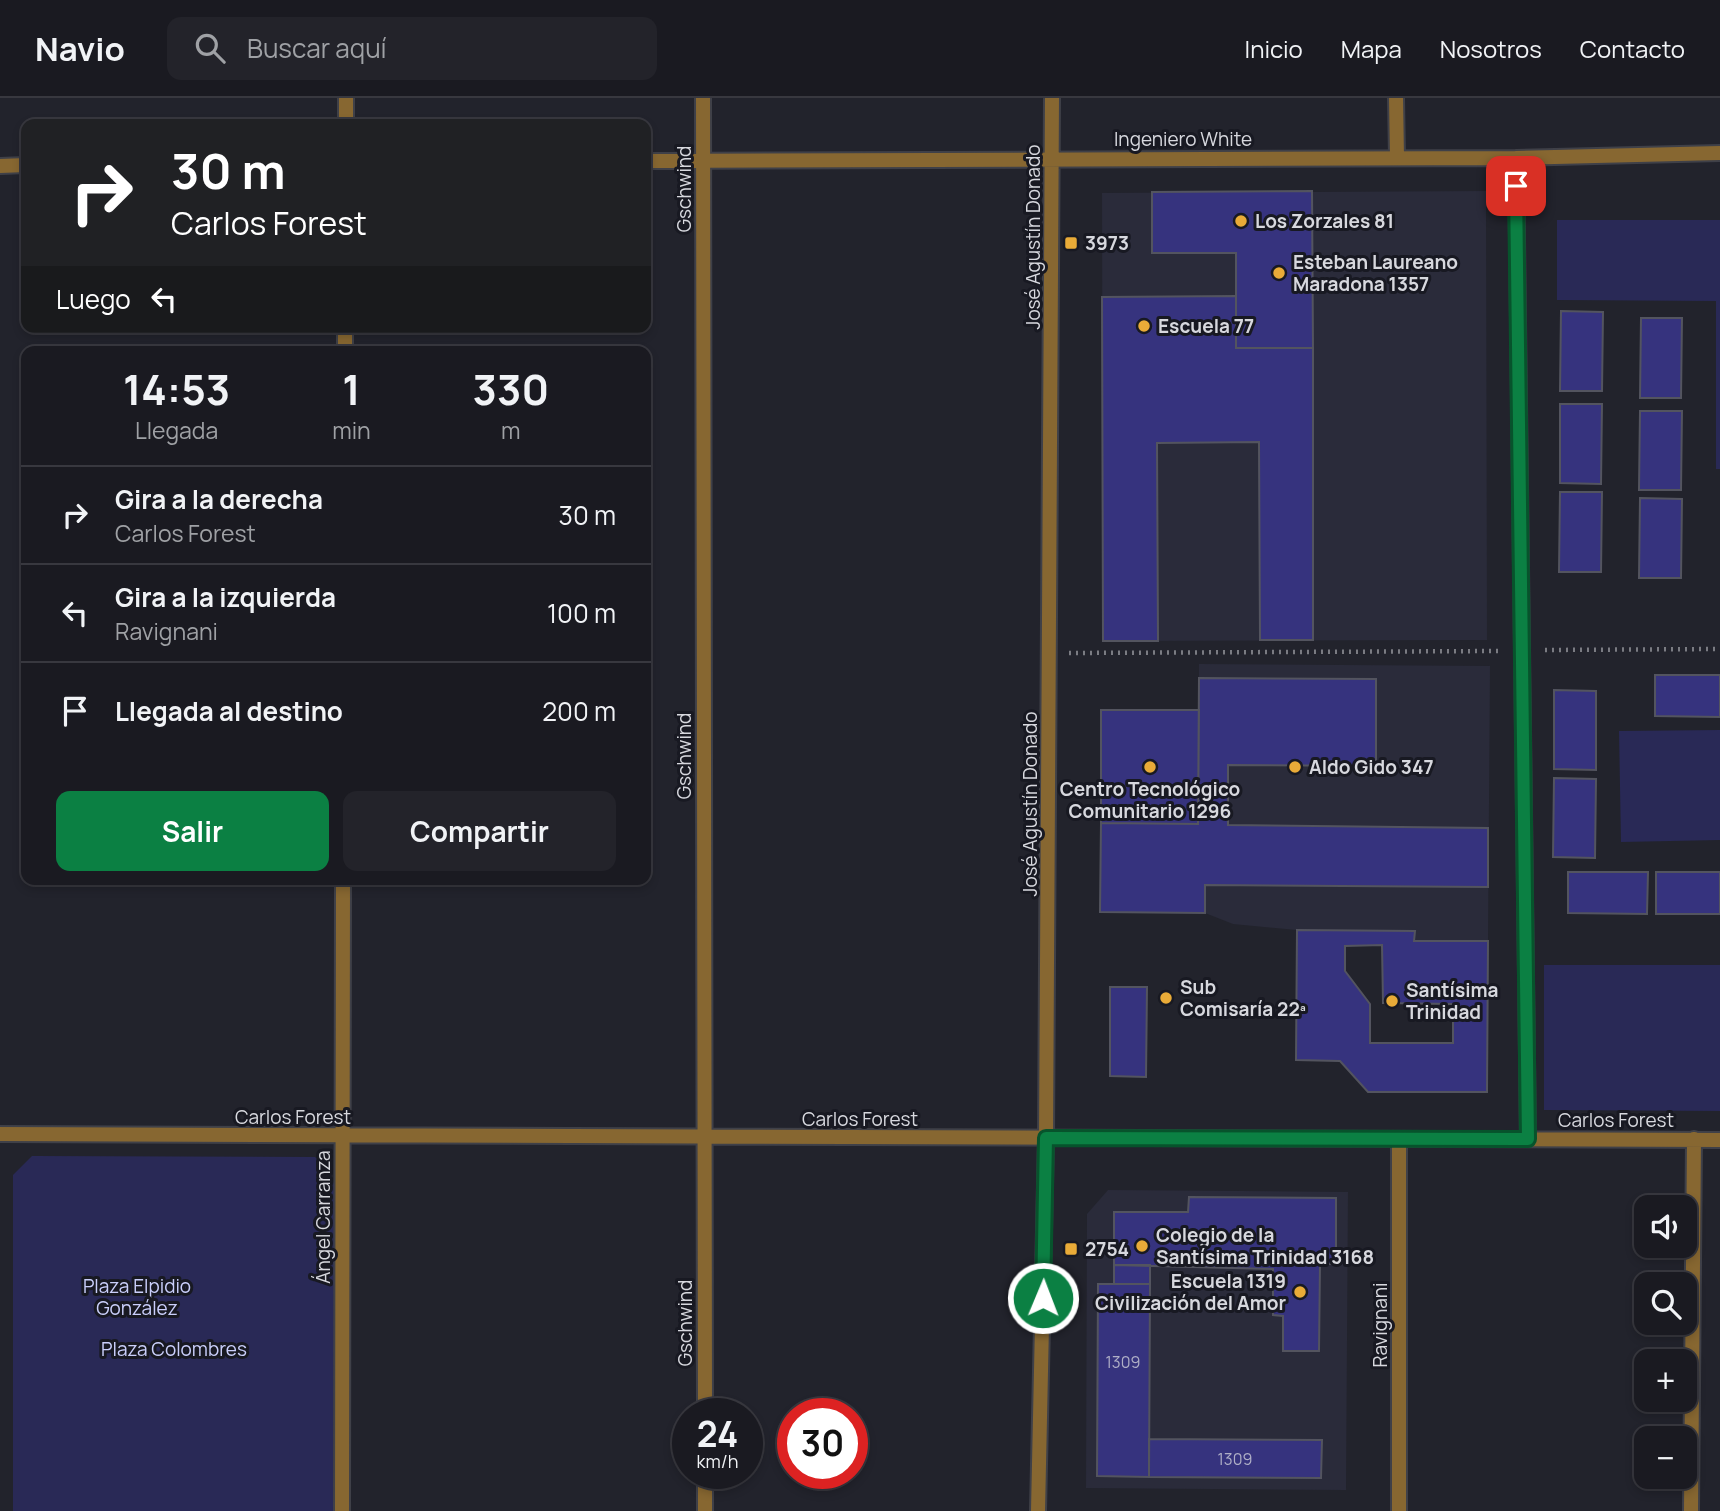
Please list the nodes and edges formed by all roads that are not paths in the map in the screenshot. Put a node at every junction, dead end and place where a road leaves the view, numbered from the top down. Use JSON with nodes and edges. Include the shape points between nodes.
{"nodes":[{"id":1,"x":346,"y":98,"type":"edge"},
{"id":2,"x":703,"y":98,"type":"edge"},
{"id":3,"x":1052,"y":98,"type":"edge"},
{"id":4,"x":1396,"y":98,"type":"edge"},
{"id":5,"x":346,"y":119,"type":"edge"},
{"id":6,"x":1720,"y":153,"type":"edge"},
{"id":7,"x":1397,"y":158,"type":"junction"},
{"id":8,"x":1516,"y":158,"type":"junction"},
{"id":9,"x":1053,"y":159,"type":"junction"},
{"id":10,"x":651,"y":161,"type":"edge"},
{"id":11,"x":703,"y":161,"type":"junction"},
{"id":12,"x":21,"y":165,"type":"edge"},
{"id":13,"x":0,"y":166,"type":"edge"},
{"id":14,"x":343,"y":885,"type":"edge"},
{"id":15,"x":0,"y":1134,"type":"edge"},
{"id":16,"x":342,"y":1137,"type":"junction"},
{"id":17,"x":703,"y":1138,"type":"junction"},
{"id":18,"x":1046,"y":1138,"type":"junction"},
{"id":19,"x":1399,"y":1139,"type":"junction"},
{"id":20,"x":1528,"y":1139,"type":"junction"},
{"id":21,"x":1694,"y":1139,"type":"junction"},
{"id":22,"x":1720,"y":1140,"type":"edge"},
{"id":23,"x":705,"y":1398,"type":"edge"},
{"id":24,"x":705,"y":1489,"type":"edge"},
{"id":25,"x":342,"y":1511,"type":"edge"},
{"id":26,"x":705,"y":1511,"type":"edge"},
{"id":27,"x":1038,"y":1511,"type":"edge"},
{"id":28,"x":1399,"y":1511,"type":"edge"},
{"id":29,"x":1691,"y":1511,"type":"edge"}],
"edges":[{"from":1,"to":5,"type":"street"},
{"from":2,"to":11,"type":"street","name":"Gschwind"},
{"from":3,"to":9,"type":"street","name":"José Agustín Donado"},
{"from":4,"to":7,"type":"street"},
{"from":6,"to":8,"type":"street","name":"Ingeniero White"},
{"from":7,"to":8,"type":"street","name":"Ingeniero White"},
{"from":7,"to":9,"type":"street","name":"Ingeniero White"},
{"from":8,"to":20,"type":"street"},
{"from":9,"to":11,"type":"street","name":"Ingeniero White"},
{"from":9,"to":18,"type":"street","name":"José Agustín Donado"},
{"from":10,"to":11,"type":"street","name":"Ingeniero White"},
{"from":11,"to":17,"type":"street","name":"Gschwind"},
{"from":12,"to":13,"type":"street"},
{"from":14,"to":16,"type":"street","name":"Ángel Carranza"},
{"from":15,"to":16,"type":"street","name":"Carlos Forest"},
{"from":16,"to":17,"type":"street","name":"Carlos Forest"},
{"from":16,"to":25,"type":"street","name":"Ángel Carranza"},
{"from":17,"to":18,"type":"street","name":"Carlos Forest"},
{"from":17,"to":23,"type":"street","name":"Gschwind"},
{"from":18,"to":19,"type":"street","name":"Carlos Forest"},
{"from":18,"to":27,"type":"street","name":"José Agustín Donado"},
{"from":19,"to":20,"type":"street","name":"Carlos Forest"},
{"from":19,"to":28,"type":"street","name":"Ravignani"},
{"from":20,"to":21,"type":"street","name":"Carlos Forest"},
{"from":21,"to":22,"type":"street","name":"Carlos Forest"},
{"from":21,"to":29,"type":"street"},
{"from":24,"to":26,"type":"street"}]}
